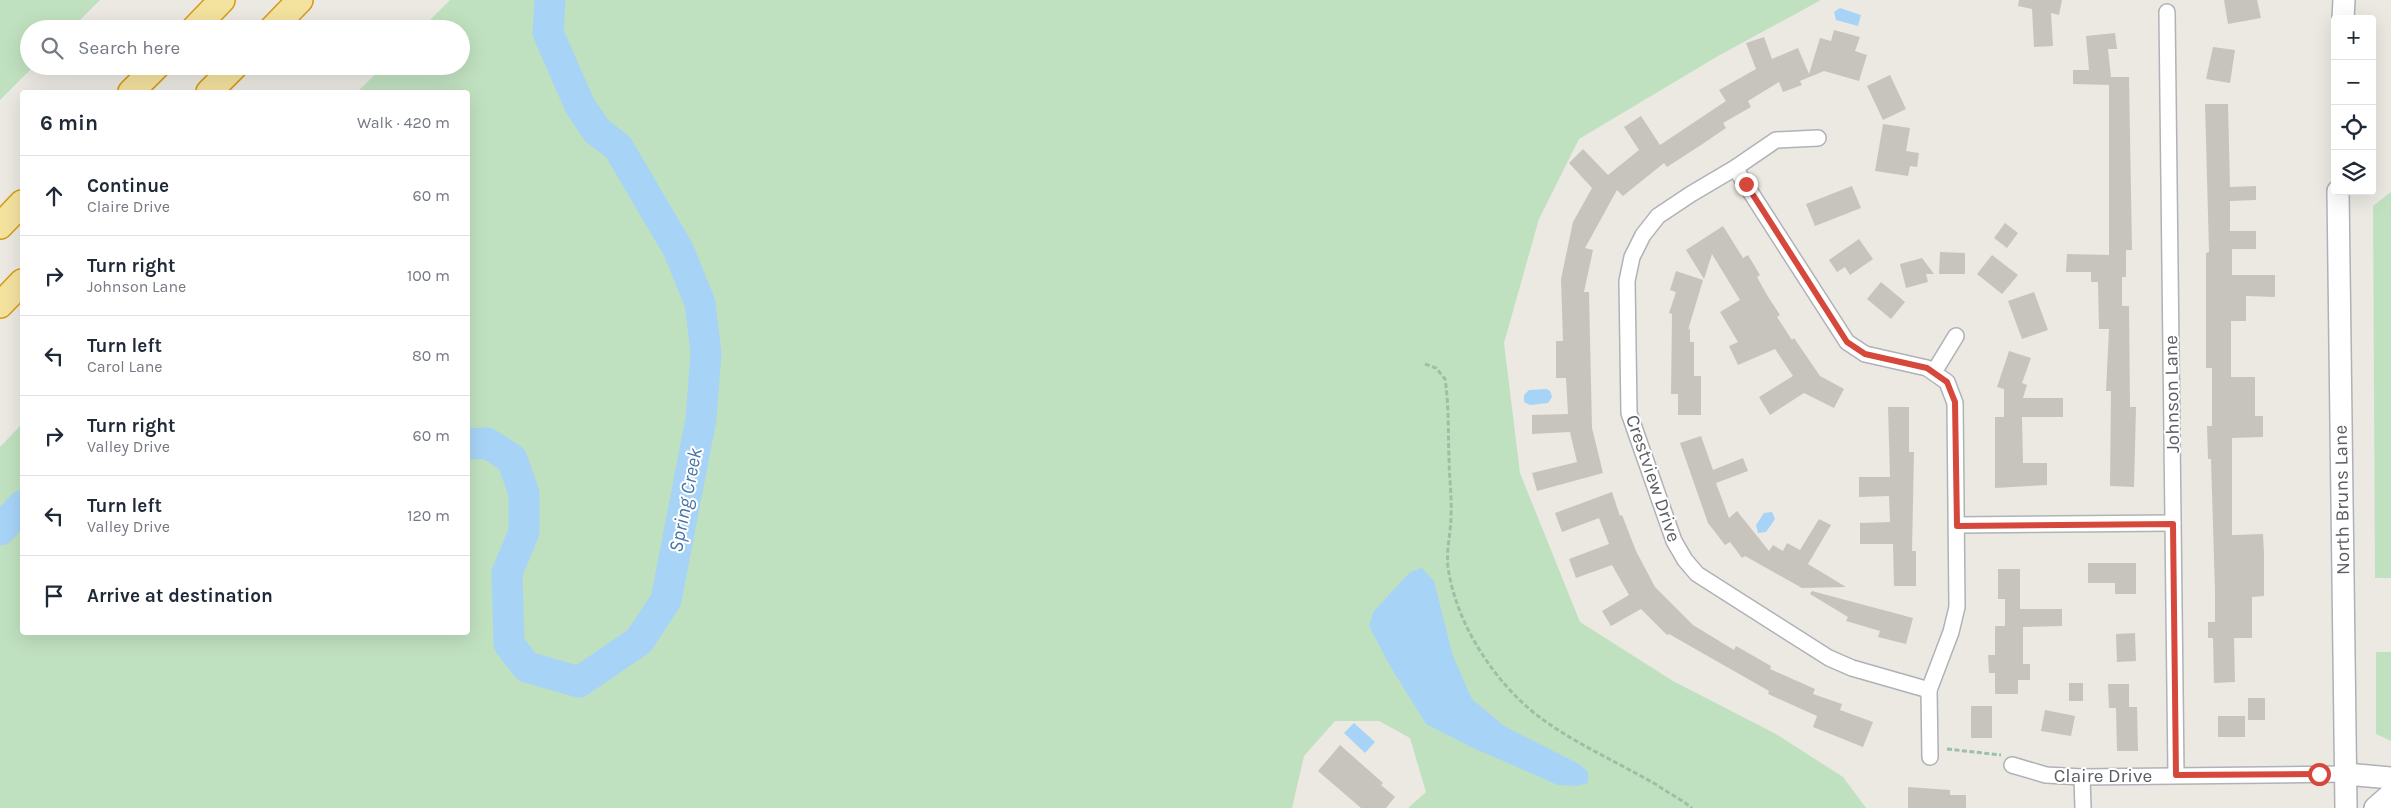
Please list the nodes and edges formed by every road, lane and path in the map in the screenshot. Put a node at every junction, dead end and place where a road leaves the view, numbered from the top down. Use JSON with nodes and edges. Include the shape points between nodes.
{"nodes":[{"id":1,"x":222,"y":0,"type":"edge"},
{"id":2,"x":300,"y":0,"type":"edge"},
{"id":3,"x":2344,"y":0,"type":"edge"},
{"id":4,"x":2167,"y":12,"type":"dead end"},
{"id":5,"x":2344,"y":15,"type":"edge"},
{"id":6,"x":203,"y":20,"type":"edge"},
{"id":7,"x":281,"y":20,"type":"edge"},
{"id":8,"x":148,"y":75,"type":"edge"},
{"id":9,"x":226,"y":75,"type":"edge"},
{"id":10,"x":133,"y":90,"type":"edge"},
{"id":11,"x":211,"y":90,"type":"edge"},
{"id":12,"x":1818,"y":138,"type":"dead end"},
{"id":13,"x":1735,"y":168,"type":"junction"},
{"id":14,"x":2338,"y":195,"type":"edge"},
{"id":15,"x":20,"y":205,"type":"edge"},
{"id":16,"x":0,"y":226,"type":"edge"},
{"id":17,"x":20,"y":284,"type":"edge"},
{"id":18,"x":0,"y":305,"type":"edge"},
{"id":19,"x":1956,"y":336,"type":"dead end"},
{"id":20,"x":1425,"y":364,"type":"dead end"},
{"id":21,"x":1934,"y":372,"type":"junction"},
{"id":22,"x":2173,"y":524,"type":"junction"},
{"id":23,"x":1957,"y":526,"type":"junction"},
{"id":24,"x":1929,"y":690,"type":"junction"},
{"id":25,"x":1947,"y":748,"type":"dead end"},
{"id":26,"x":1930,"y":756,"type":"dead end"},
{"id":27,"x":2009,"y":760,"type":"joint"},
{"id":28,"x":2346,"y":774,"type":"junction"},
{"id":29,"x":2176,"y":775,"type":"junction"},
{"id":30,"x":2082,"y":776,"type":"junction"},
{"id":31,"x":2391,"y":778,"type":"edge"},
{"id":32,"x":2391,"y":794,"type":"edge"},
{"id":33,"x":1692,"y":808,"type":"edge"},
{"id":34,"x":2082,"y":808,"type":"edge"},
{"id":35,"x":2346,"y":808,"type":"edge"},
{"id":36,"x":2375,"y":808,"type":"edge"}],
"edges":[{"from":1,"to":6,"type":"highway"},
{"from":2,"to":7,"type":"highway"},
{"from":3,"to":5,"type":"main road"},
{"from":4,"to":22,"type":"street","name":"Johnson Lane"},
{"from":8,"to":10,"type":"highway"},
{"from":9,"to":11,"type":"highway"},
{"from":12,"to":13,"type":"street","name":"Crestview Drive","via":[[1776,140]]},
{"from":13,"to":21,"type":"street","via":[[1847,342],[1865,354]]},
{"from":13,"to":24,"type":"street","name":"Crestview Drive","via":[[1658,216],[1632,257],[1627,281],[1629,413],[1674,541],[1697,574],[1829,658],[1852,668]]},
{"from":14,"to":28,"type":"main road","name":"North Bruns Lane"},
{"from":15,"to":16,"type":"highway"},
{"from":17,"to":18,"type":"highway"},
{"from":19,"to":21,"type":"street"},
{"from":20,"to":33,"type":"path","via":[[1436,368],[1445,379],[1452,498],[1448,569],[1460,609],[1480,648],[1515,694],[1541,718]]},
{"from":21,"to":23,"type":"street","via":[[1947,382],[1955,402]]},
{"from":22,"to":23,"type":"street"},
{"from":22,"to":29,"type":"street","name":"Johnson Lane"},
{"from":23,"to":24,"type":"street","via":[[1957,607]]},
{"from":24,"to":26,"type":"street"},
{"from":25,"to":27,"type":"path"},
{"from":27,"to":30,"type":"street","name":"Claire Drive","via":[[2046,775]]},
{"from":28,"to":29,"type":"street","name":"Claire Drive"},
{"from":28,"to":31,"type":"main road"},
{"from":28,"to":35,"type":"main road","name":"North Bruns Lane"},
{"from":29,"to":30,"type":"street","name":"Claire Drive"},
{"from":30,"to":34,"type":"street"},
{"from":32,"to":36,"type":"main road"}]}
